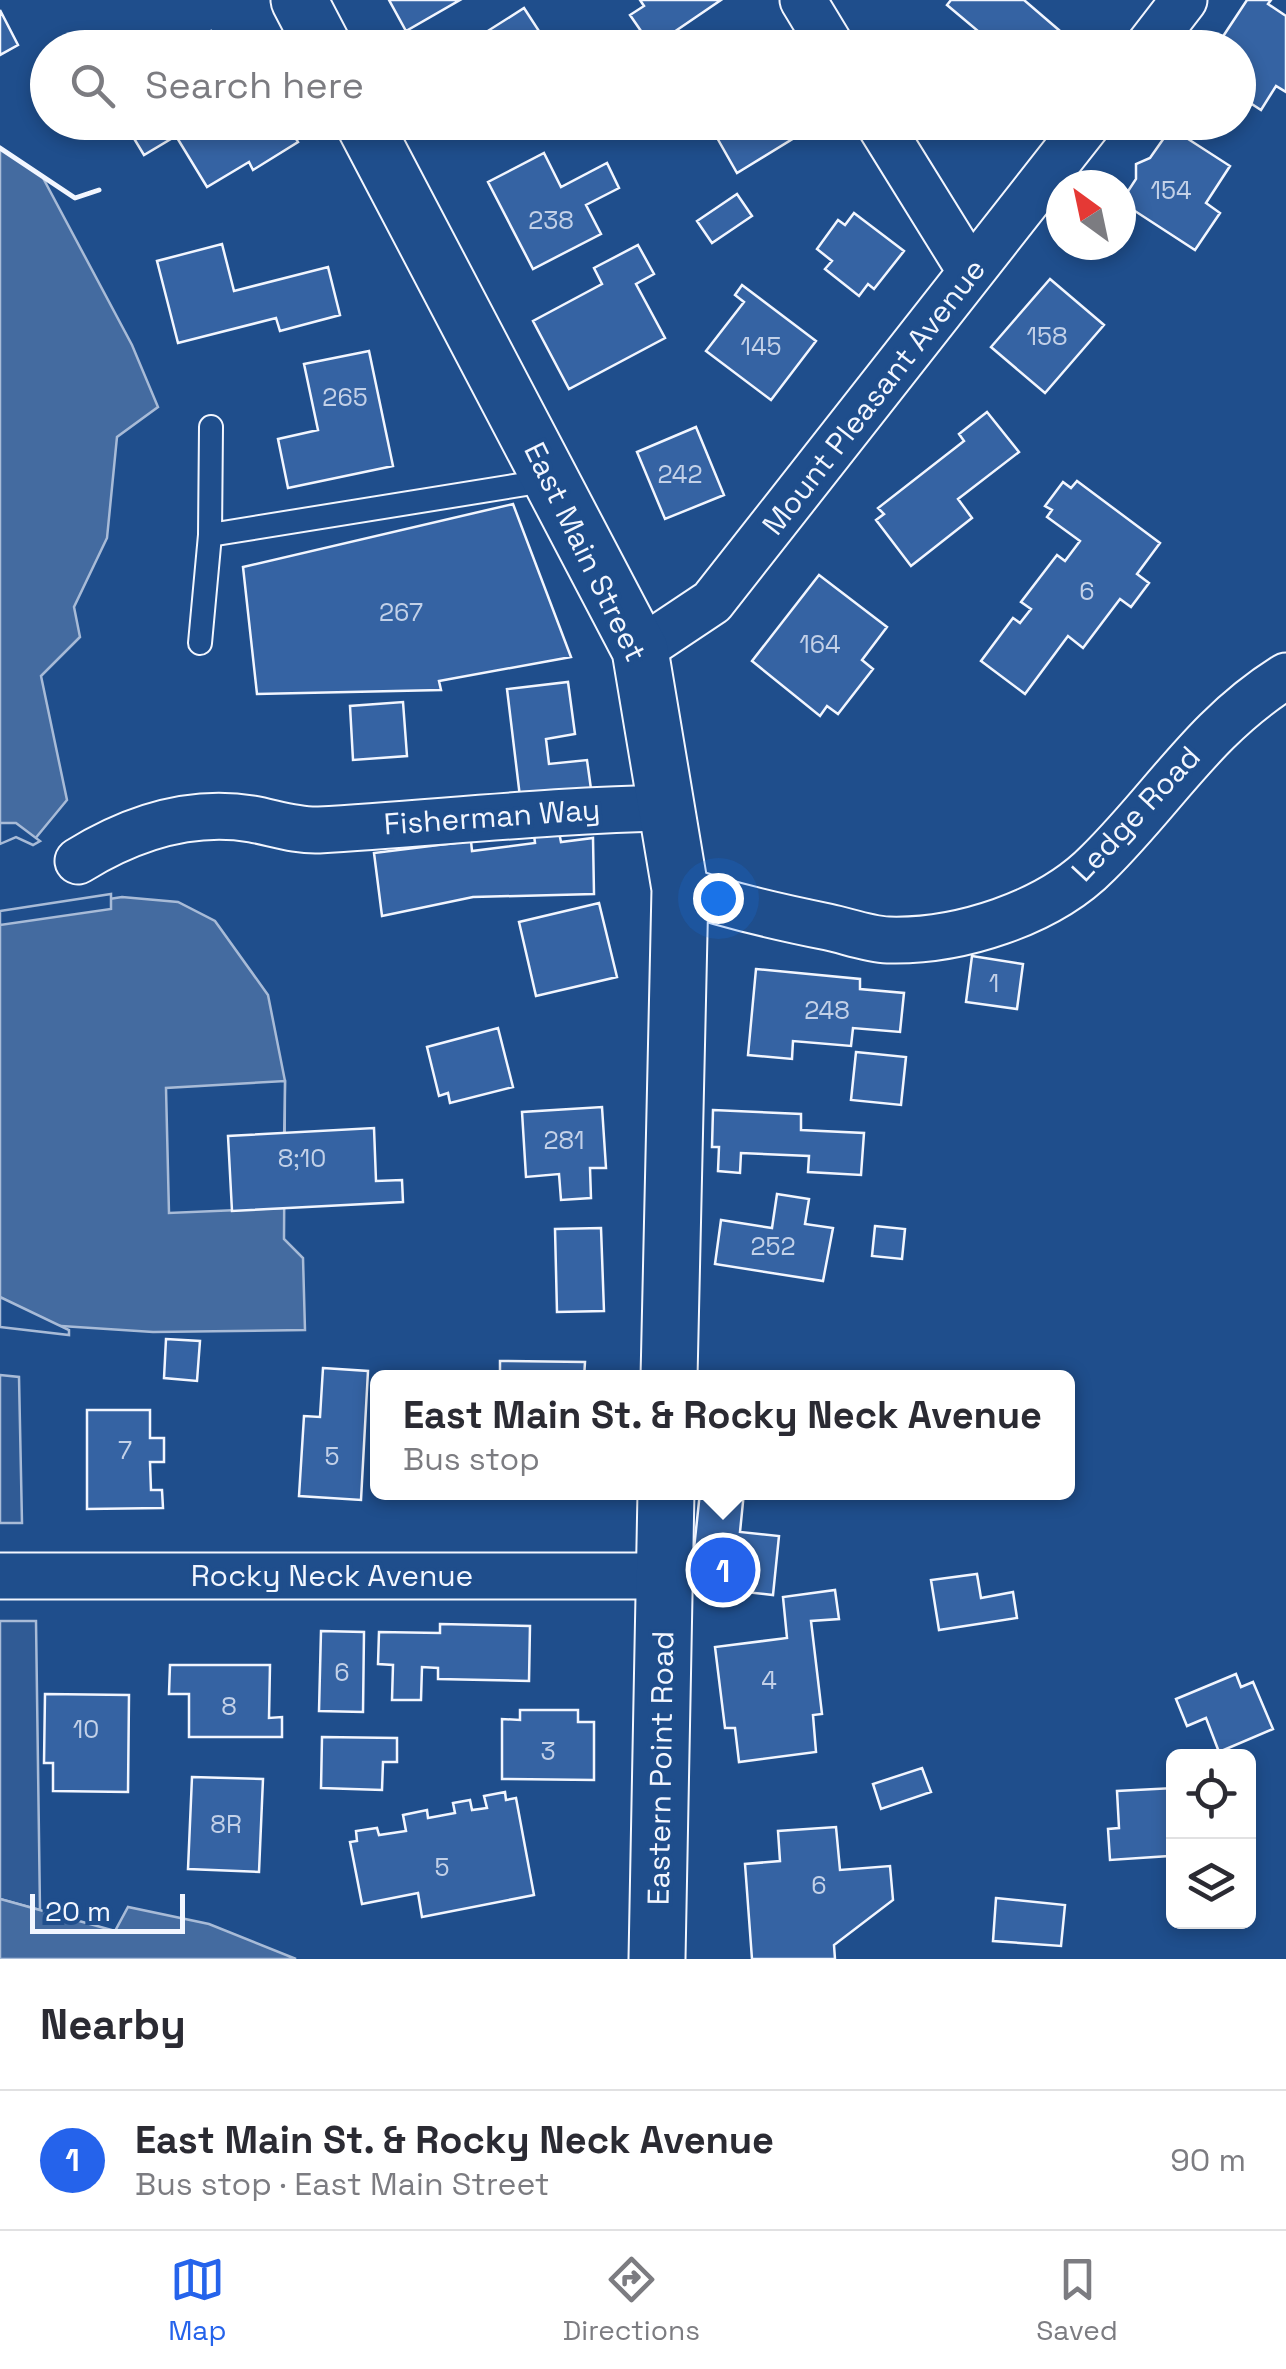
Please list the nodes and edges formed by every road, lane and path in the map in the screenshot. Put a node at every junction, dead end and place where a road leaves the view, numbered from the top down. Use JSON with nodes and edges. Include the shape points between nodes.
{"nodes":[{"id":1,"x":299,"y":0,"type":"edge"},
{"id":2,"x":803,"y":0,"type":"edge"},
{"id":3,"x":1184,"y":0,"type":"edge"},
{"id":4,"x":315,"y":30,"type":"edge"},
{"id":5,"x":821,"y":30,"type":"edge"},
{"id":6,"x":1162,"y":30,"type":"edge"},
{"id":7,"x":372,"y":140,"type":"edge"},
{"id":8,"x":889,"y":140,"type":"edge"},
{"id":9,"x":1074,"y":140,"type":"edge"},
{"id":10,"x":971,"y":272,"type":"junction"},
{"id":11,"x":211,"y":427,"type":"dead end"},
{"id":12,"x":551,"y":480,"type":"junction"},
{"id":13,"x":210,"y":535,"type":"junction"},
{"id":14,"x":200,"y":643,"type":"dead end"},
{"id":15,"x":640,"y":650,"type":"junction"},
{"id":16,"x":1286,"y":676,"type":"edge"},
{"id":17,"x":670,"y":808,"type":"junction"},
{"id":18,"x":78,"y":861,"type":"dead end"},
{"id":19,"x":680,"y":889,"type":"junction"},
{"id":20,"x":669,"y":1370,"type":"edge"},
{"id":21,"x":666,"y":1500,"type":"edge"},
{"id":22,"x":0,"y":1576,"type":"edge"},
{"id":23,"x":664,"y":1576,"type":"junction"},
{"id":24,"x":657,"y":1959,"type":"edge"}],
"edges":[{"from":1,"to":4,"type":"main road"},
{"from":2,"to":5,"type":"street"},
{"from":3,"to":6,"type":"street"},
{"from":7,"to":12,"type":"main road","name":"East Main Street"},
{"from":8,"to":10,"type":"street"},
{"from":9,"to":10,"type":"street","name":"Mount Pleasant Avenue"},
{"from":10,"to":15,"type":"street","name":"Mount Pleasant Avenue","via":[[712,602]]},
{"from":11,"to":13,"type":"lane"},
{"from":12,"to":13,"type":"lane"},
{"from":12,"to":15,"type":"main road","name":"East Main Street"},
{"from":13,"to":14,"type":"lane"},
{"from":15,"to":17,"type":"main road","name":"East Main Street"},
{"from":16,"to":19,"type":"street","name":"Ledge Road","via":[[1219,726],[1097,865],[1056,896],[1005,918],[952,933],[886,940]]},
{"from":17,"to":18,"type":"street","name":"Fisherman Way","via":[[314,830],[249,818],[180,819],[108,843]]},
{"from":17,"to":19,"type":"main road","name":"East Main Street"},
{"from":19,"to":20,"type":"main road","name":"East Main Street"},
{"from":21,"to":23,"type":"main road"},
{"from":22,"to":23,"type":"street","name":"Rocky Neck Avenue"},
{"from":23,"to":24,"type":"main road","name":"Eastern Point Road"}]}
